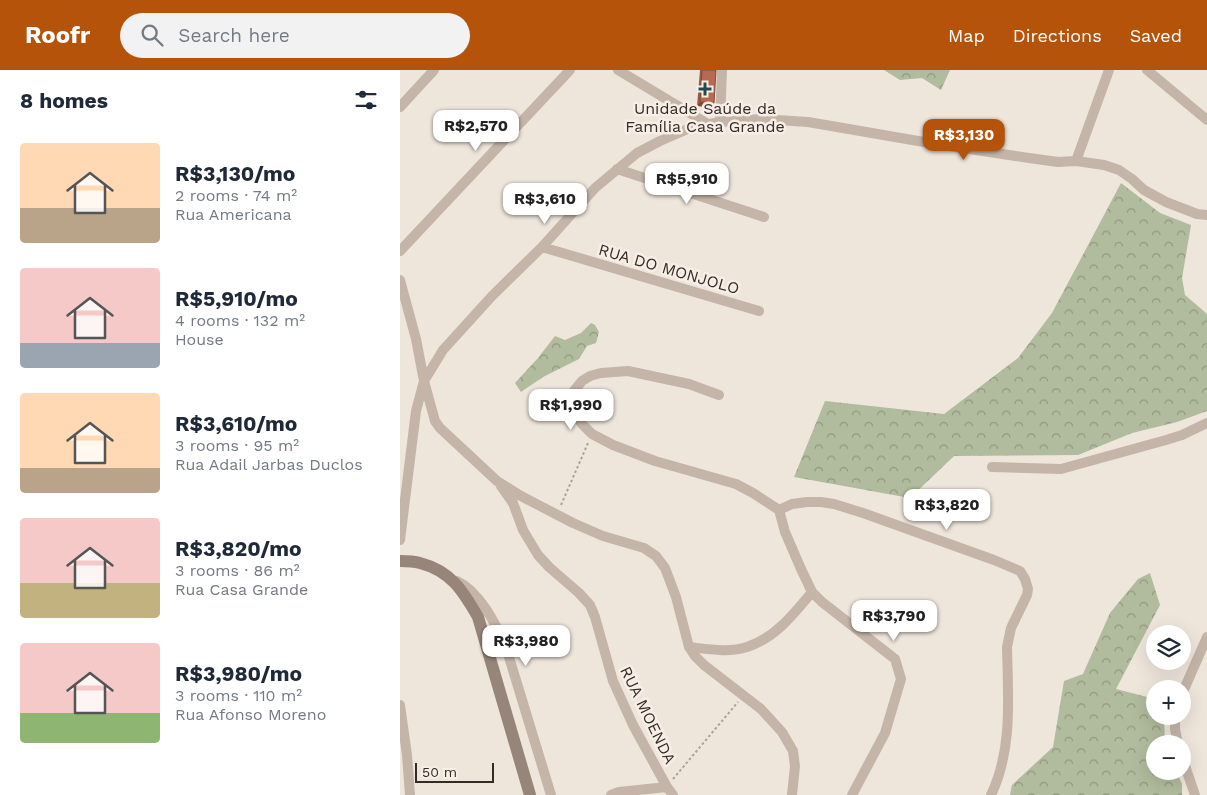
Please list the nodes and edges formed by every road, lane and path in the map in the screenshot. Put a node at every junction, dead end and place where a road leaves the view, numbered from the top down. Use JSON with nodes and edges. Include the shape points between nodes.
{"nodes":[{"id":1,"x":434,"y":70,"type":"edge"},
{"id":2,"x":570,"y":70,"type":"edge"},
{"id":3,"x":618,"y":70,"type":"edge"},
{"id":4,"x":722,"y":70,"type":"edge"},
{"id":5,"x":1109,"y":70,"type":"edge"},
{"id":6,"x":1147,"y":70,"type":"edge"},
{"id":7,"x":400,"y":107,"type":"edge"},
{"id":8,"x":1207,"y":120,"type":"edge"},
{"id":9,"x":720,"y":122,"type":"junction"},
{"id":10,"x":708,"y":124,"type":"junction"},
{"id":11,"x":1076,"y":161,"type":"junction"},
{"id":12,"x":618,"y":169,"type":"junction"},
{"id":13,"x":1207,"y":214,"type":"edge"},
{"id":14,"x":764,"y":217,"type":"dead end"},
{"id":15,"x":542,"y":247,"type":"junction"},
{"id":16,"x":400,"y":251,"type":"edge"},
{"id":17,"x":400,"y":280,"type":"edge"},
{"id":18,"x":759,"y":311,"type":"dead end"},
{"id":19,"x":424,"y":381,"type":"junction"},
{"id":20,"x":720,"y":395,"type":"dead end"},
{"id":21,"x":1207,"y":423,"type":"edge"},
{"id":22,"x":592,"y":434,"type":"junction"},
{"id":23,"x":992,"y":467,"type":"dead end"},
{"id":24,"x":497,"y":481,"type":"junction"},
{"id":25,"x":779,"y":510,"type":"junction"},
{"id":26,"x":556,"y":514,"type":"junction"},
{"id":27,"x":400,"y":540,"type":"edge"},
{"id":28,"x":400,"y":561,"type":"edge"},
{"id":29,"x":448,"y":576,"type":"junction"},
{"id":30,"x":812,"y":592,"type":"junction"},
{"id":31,"x":1207,"y":637,"type":"edge"},
{"id":32,"x":688,"y":647,"type":"junction"},
{"id":33,"x":1188,"y":680,"type":"edge"},
{"id":34,"x":743,"y":696,"type":"junction"},
{"id":35,"x":400,"y":705,"type":"edge"},
{"id":36,"x":1190,"y":780,"type":"edge"},
{"id":37,"x":670,"y":791,"type":"edge"},
{"id":38,"x":410,"y":795,"type":"edge"},
{"id":39,"x":530,"y":795,"type":"edge"},
{"id":40,"x":551,"y":795,"type":"edge"},
{"id":41,"x":611,"y":795,"type":"edge"},
{"id":42,"x":792,"y":795,"type":"edge"},
{"id":43,"x":852,"y":795,"type":"edge"},
{"id":44,"x":991,"y":795,"type":"edge"},
{"id":45,"x":1195,"y":795,"type":"edge"}],
"edges":[{"from":1,"to":7,"type":"street"},
{"from":2,"to":16,"type":"street"},
{"from":3,"to":10,"type":"street"},
{"from":4,"to":9,"type":"street"},
{"from":5,"to":11,"type":"street"},
{"from":6,"to":8,"type":"street"},
{"from":9,"to":10,"type":"street"},
{"from":9,"to":11,"type":"street","via":[[762,119],[808,122],[1019,157]]},
{"from":10,"to":12,"type":"street","via":[[660,141],[637,153]]},
{"from":11,"to":13,"type":"street","via":[[1119,170],[1166,202],[1197,214]]},
{"from":12,"to":14,"type":"street"},
{"from":12,"to":15,"type":"street","via":[[595,188]]},
{"from":15,"to":18,"type":"street","name":"RUA DO MONJOLO"},
{"from":15,"to":19,"type":"street","via":[[458,332]]},
{"from":17,"to":19,"type":"street"},
{"from":19,"to":24,"type":"street","via":[[434,420]]},
{"from":19,"to":27,"type":"street","via":[[416,411]]},
{"from":20,"to":22,"type":"street","via":[[689,384],[628,371],[590,376],[573,392],[572,401],[574,412]]},
{"from":21,"to":23,"type":"street","via":[[1182,435],[1061,469]]},
{"from":22,"to":25,"type":"street","via":[[631,453],[736,484]]},
{"from":22,"to":26,"type":"path"},
{"from":24,"to":26,"type":"street"},
{"from":24,"to":37,"type":"street","name":"RUA MOENDA","via":[[513,503],[523,530],[538,555],[590,606],[613,681]]},
{"from":25,"to":30,"type":"street","via":[[785,532]]},
{"from":25,"to":44,"type":"street","via":[[807,502],[834,504],[1020,571],[1028,589],[1007,647],[1008,729],[1003,761]]},
{"from":26,"to":32,"type":"street","via":[[603,536],[644,548],[656,556],[666,568]]},
{"from":28,"to":29,"type":"main road","via":[[419,563]]},
{"from":29,"to":39,"type":"main road","via":[[478,617]]},
{"from":29,"to":40,"type":"street","via":[[461,582],[495,622],[518,684]]},
{"from":30,"to":32,"type":"street","via":[[790,618],[765,639],[732,650]]},
{"from":30,"to":43,"type":"street","via":[[895,659],[901,680],[885,733]]},
{"from":31,"to":33,"type":"street"},
{"from":32,"to":34,"type":"street","via":[[704,665]]},
{"from":34,"to":37,"type":"path"},
{"from":34,"to":42,"type":"street","via":[[761,709],[782,732],[793,751]]},
{"from":35,"to":38,"type":"street"},
{"from":36,"to":45,"type":"street"},
{"from":37,"to":41,"type":"street"}]}
